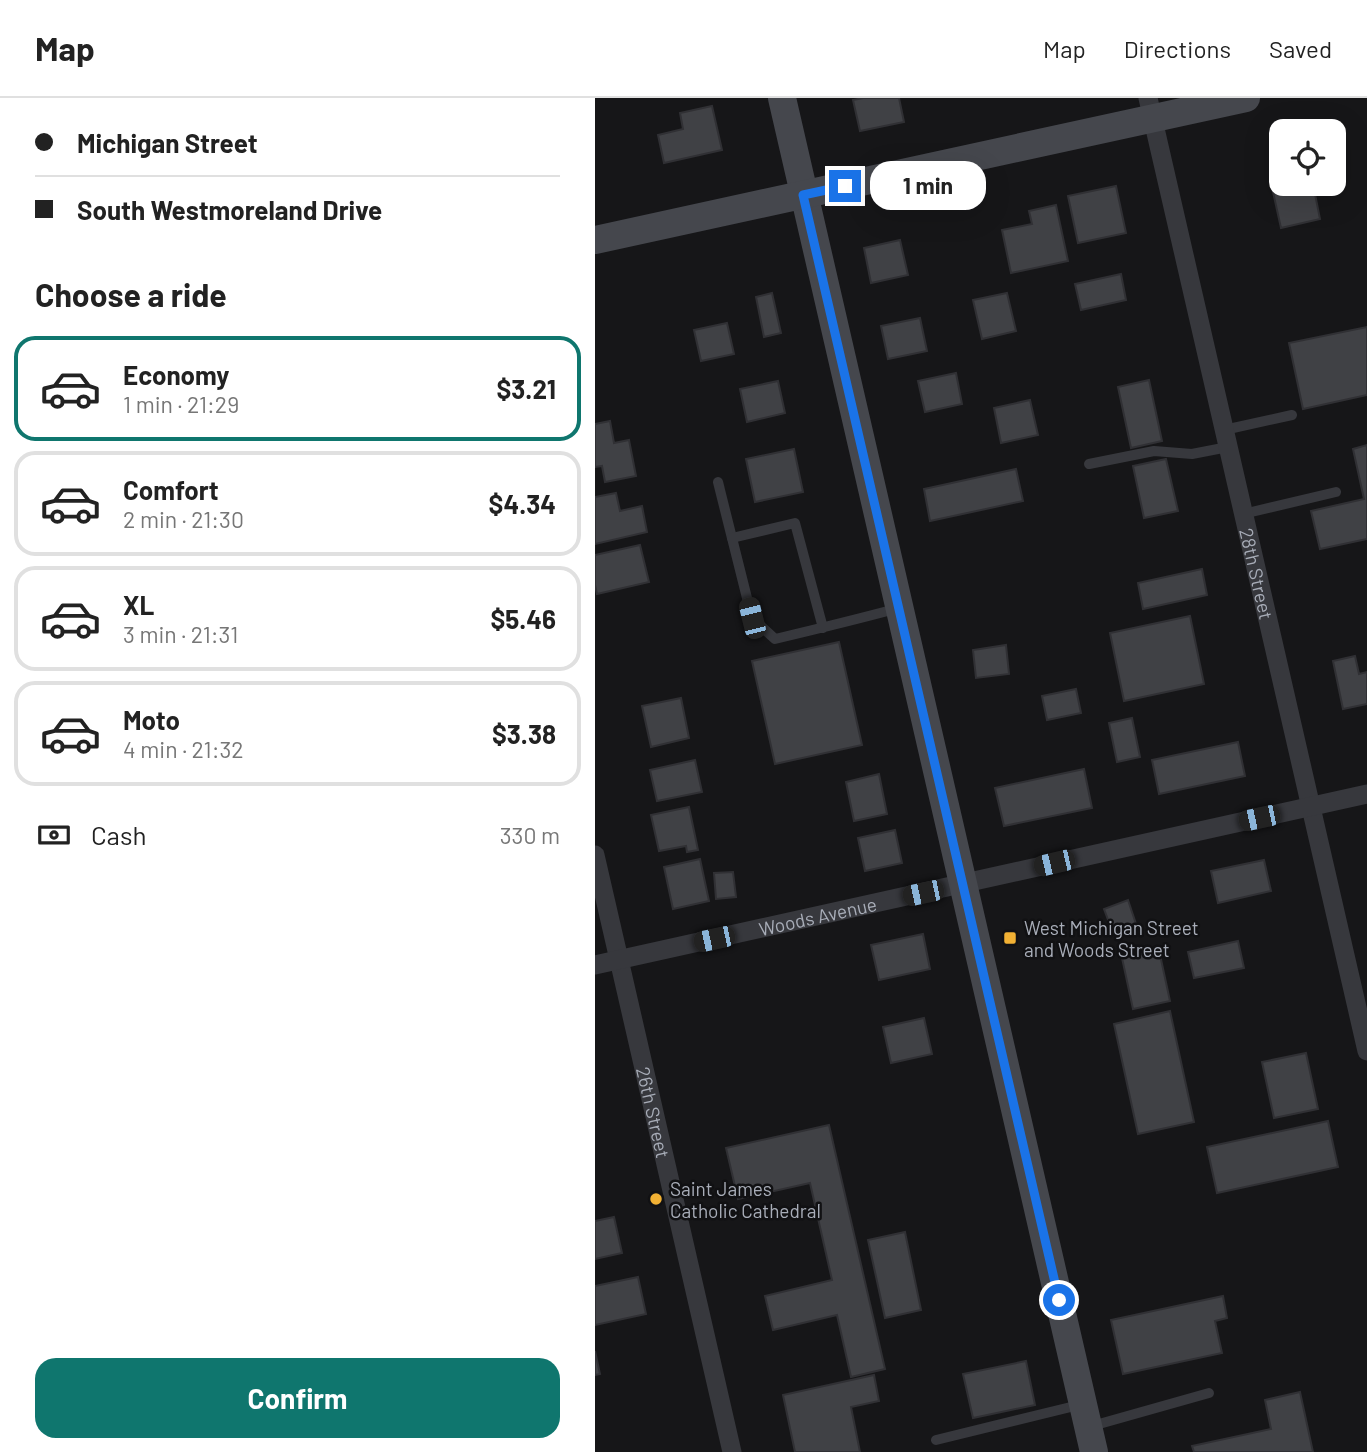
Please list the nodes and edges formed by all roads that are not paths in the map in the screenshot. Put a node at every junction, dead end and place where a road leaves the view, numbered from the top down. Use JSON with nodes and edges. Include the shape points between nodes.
{"nodes":[{"id":1,"x":782,"y":98,"type":"edge"},
{"id":2,"x":1246,"y":98,"type":"edge"},
{"id":3,"x":1150,"y":108,"type":"edge"},
{"id":4,"x":803,"y":195,"type":"junction"},
{"id":5,"x":595,"y":240,"type":"edge"},
{"id":6,"x":1292,"y":415,"type":"dead end"},
{"id":7,"x":1226,"y":439,"type":"junction"},
{"id":8,"x":1089,"y":464,"type":"dead end"},
{"id":9,"x":718,"y":481,"type":"dead end"},
{"id":10,"x":1336,"y":492,"type":"dead end"},
{"id":11,"x":1243,"y":513,"type":"junction"},
{"id":12,"x":733,"y":538,"type":"junction"},
{"id":13,"x":899,"y":608,"type":"junction"},
{"id":14,"x":823,"y":628,"type":"junction"},
{"id":15,"x":1367,"y":794,"type":"edge"},
{"id":16,"x":1310,"y":806,"type":"junction"},
{"id":17,"x":595,"y":855,"type":"edge"},
{"id":18,"x":963,"y":884,"type":"junction"},
{"id":19,"x":619,"y":960,"type":"junction"},
{"id":20,"x":595,"y":965,"type":"edge"},
{"id":21,"x":1367,"y":1051,"type":"edge"},
{"id":22,"x":1209,"y":1393,"type":"dead end"},
{"id":23,"x":1088,"y":1428,"type":"edge"},
{"id":24,"x":936,"y":1440,"type":"dead end"},
{"id":25,"x":732,"y":1452,"type":"edge"}],
"edges":[{"from":1,"to":4,"type":"main road"},
{"from":2,"to":3,"type":"main road"},
{"from":3,"to":4,"type":"main road"},
{"from":3,"to":7,"type":"street","name":"28th Street"},
{"from":4,"to":5,"type":"main road"},
{"from":4,"to":13,"type":"main road"},
{"from":6,"to":7,"type":"lane"},
{"from":7,"to":8,"type":"lane","via":[[1192,454],[1154,451]]},
{"from":7,"to":11,"type":"street","name":"28th Street"},
{"from":9,"to":12,"type":"lane"},
{"from":10,"to":11,"type":"lane"},
{"from":11,"to":16,"type":"street","name":"28th Street"},
{"from":12,"to":14,"type":"lane","via":[[752,618],[775,639]]},
{"from":12,"to":14,"type":"lane","via":[[795,523]]},
{"from":13,"to":14,"type":"lane"},
{"from":13,"to":18,"type":"main road"},
{"from":15,"to":16,"type":"street","name":"Woods Avenue"},
{"from":16,"to":18,"type":"street","name":"Woods Avenue"},
{"from":16,"to":21,"type":"street","name":"28th Street"},
{"from":17,"to":19,"type":"street","name":"26th Street"},
{"from":18,"to":19,"type":"street","name":"Woods Avenue"},
{"from":18,"to":23,"type":"main road"},
{"from":19,"to":20,"type":"street","name":"Woods Avenue"},
{"from":19,"to":25,"type":"street","name":"26th Street"},
{"from":22,"to":23,"type":"lane"},
{"from":23,"to":24,"type":"lane"}]}
